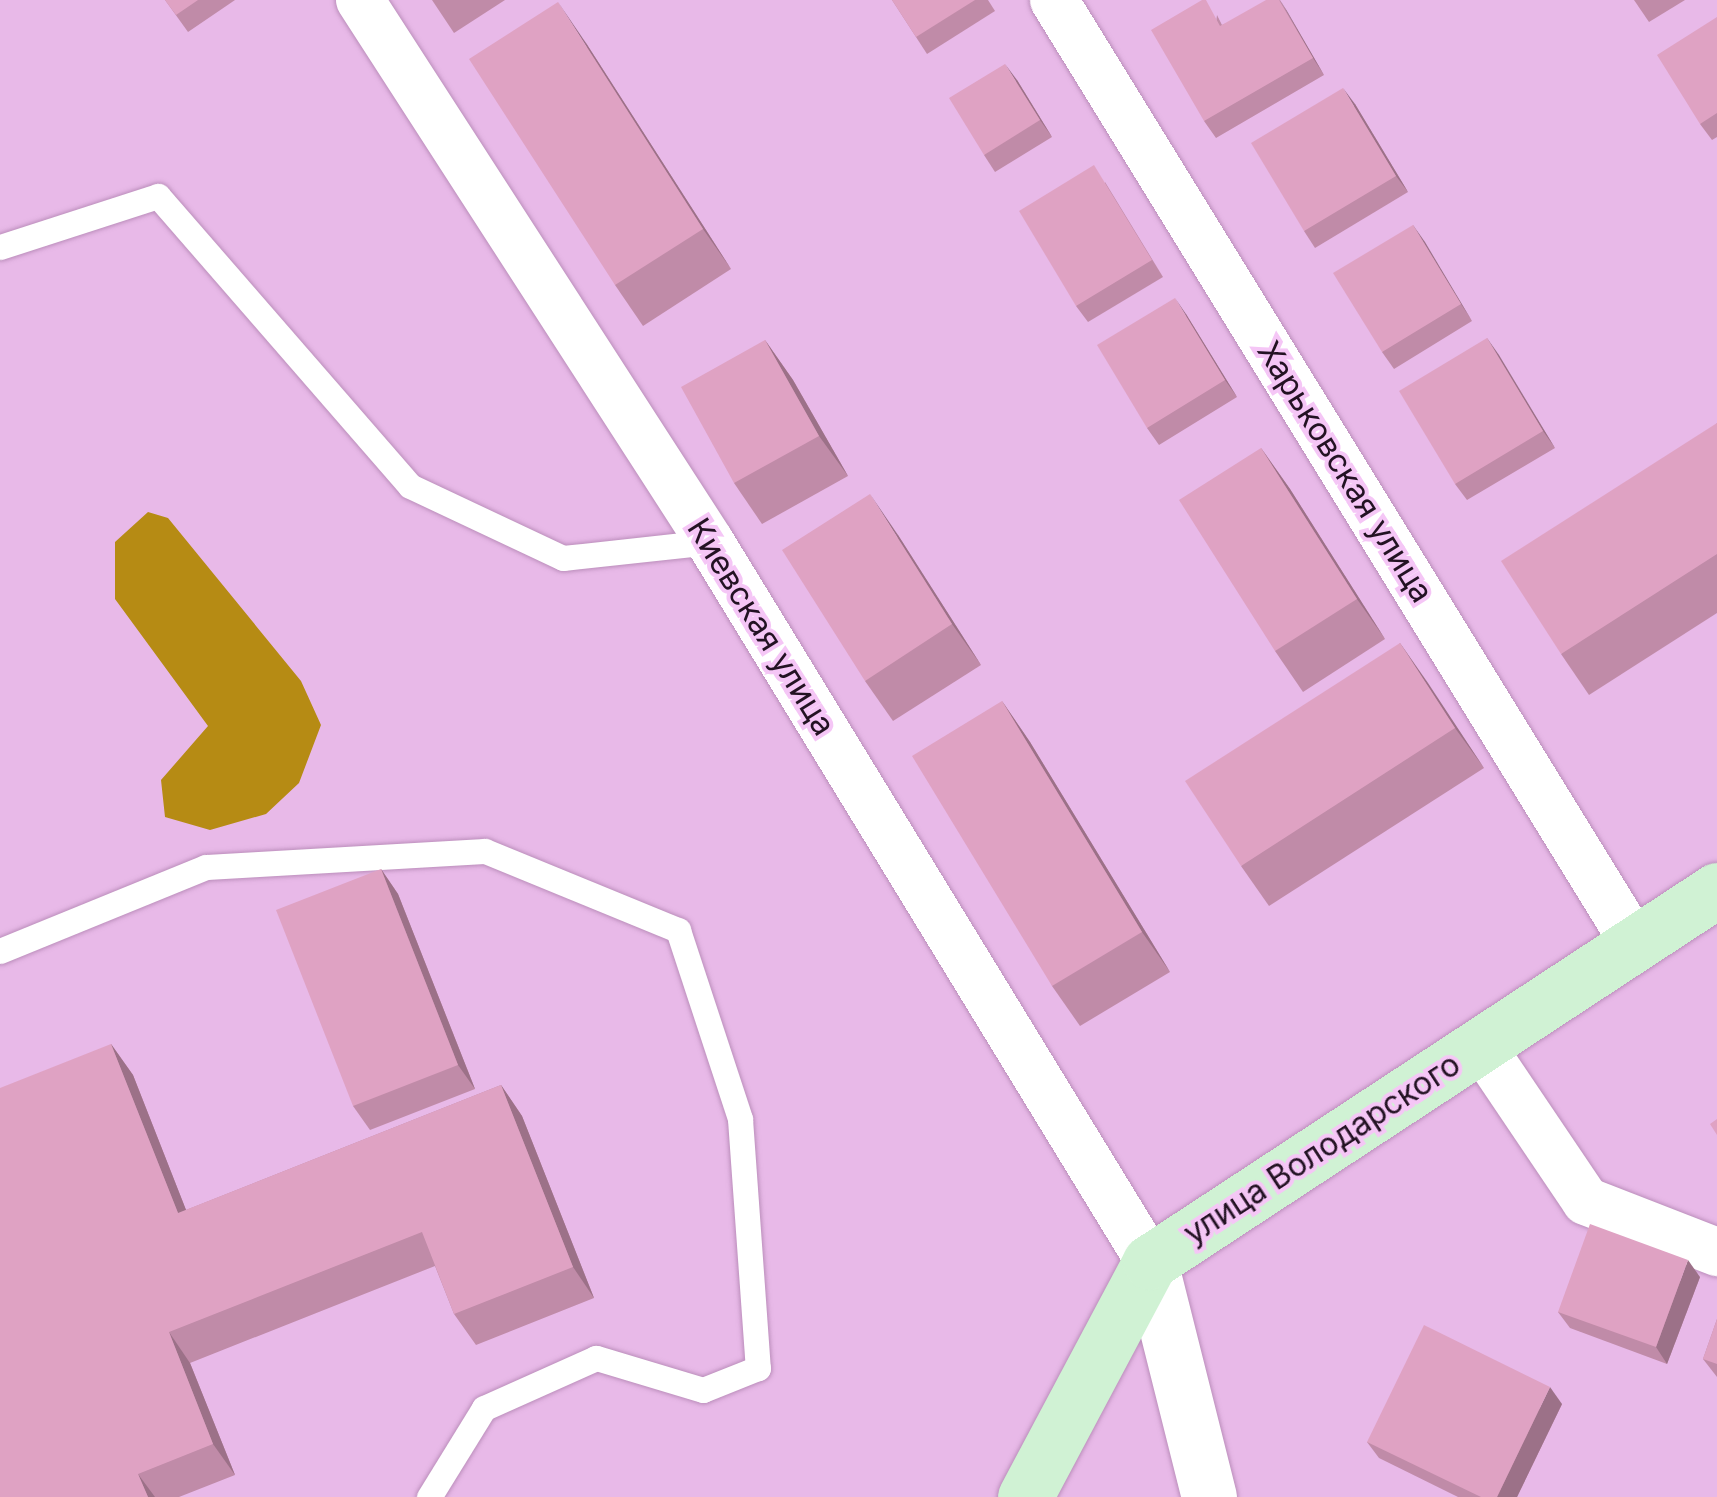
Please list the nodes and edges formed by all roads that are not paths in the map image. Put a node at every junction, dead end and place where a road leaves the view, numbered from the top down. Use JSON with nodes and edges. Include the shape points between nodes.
{"nodes":[{"id":1,"x":360,"y":0,"type":"edge"},
{"id":2,"x":1054,"y":0,"type":"edge"},
{"id":3,"x":0,"y":248,"type":"edge"},
{"id":4,"x":710,"y":542,"type":"junction"},
{"id":5,"x":1717,"y":890,"type":"edge"},
{"id":6,"x":1635,"y":944,"type":"junction"},
{"id":7,"x":0,"y":950,"type":"edge"},
{"id":8,"x":1480,"y":1044,"type":"junction"},
{"id":9,"x":1717,"y":1252,"type":"edge"},
{"id":10,"x":1150,"y":1262,"type":"junction"},
{"id":11,"x":429,"y":1497,"type":"edge"},
{"id":12,"x":1025,"y":1497,"type":"edge"},
{"id":13,"x":1209,"y":1497,"type":"edge"}],
"edges":[{"from":1,"to":4,"type":"street","name":"Киевская улица"},
{"from":2,"to":6,"type":"street","name":"Харьковская улица"},
{"from":3,"to":4,"type":"lane","via":[[158,196],[410,486],[563,558]]},
{"from":4,"to":10,"type":"street","name":"Киевская улица"},
{"from":5,"to":6,"type":"main road","name":"улица Володарского"},
{"from":6,"to":8,"type":"main road","name":"улица Володарского"},
{"from":7,"to":11,"type":"lane","via":[[206,867],[485,851],[678,930],[740,1118],[758,1368],[703,1390],[596,1358],[484,1408]]},
{"from":8,"to":9,"type":"street","via":[[1586,1201]]},
{"from":8,"to":10,"type":"main road","name":"улица Володарского"},
{"from":10,"to":12,"type":"main road","name":"улица Володарского"},
{"from":10,"to":13,"type":"street"}]}
